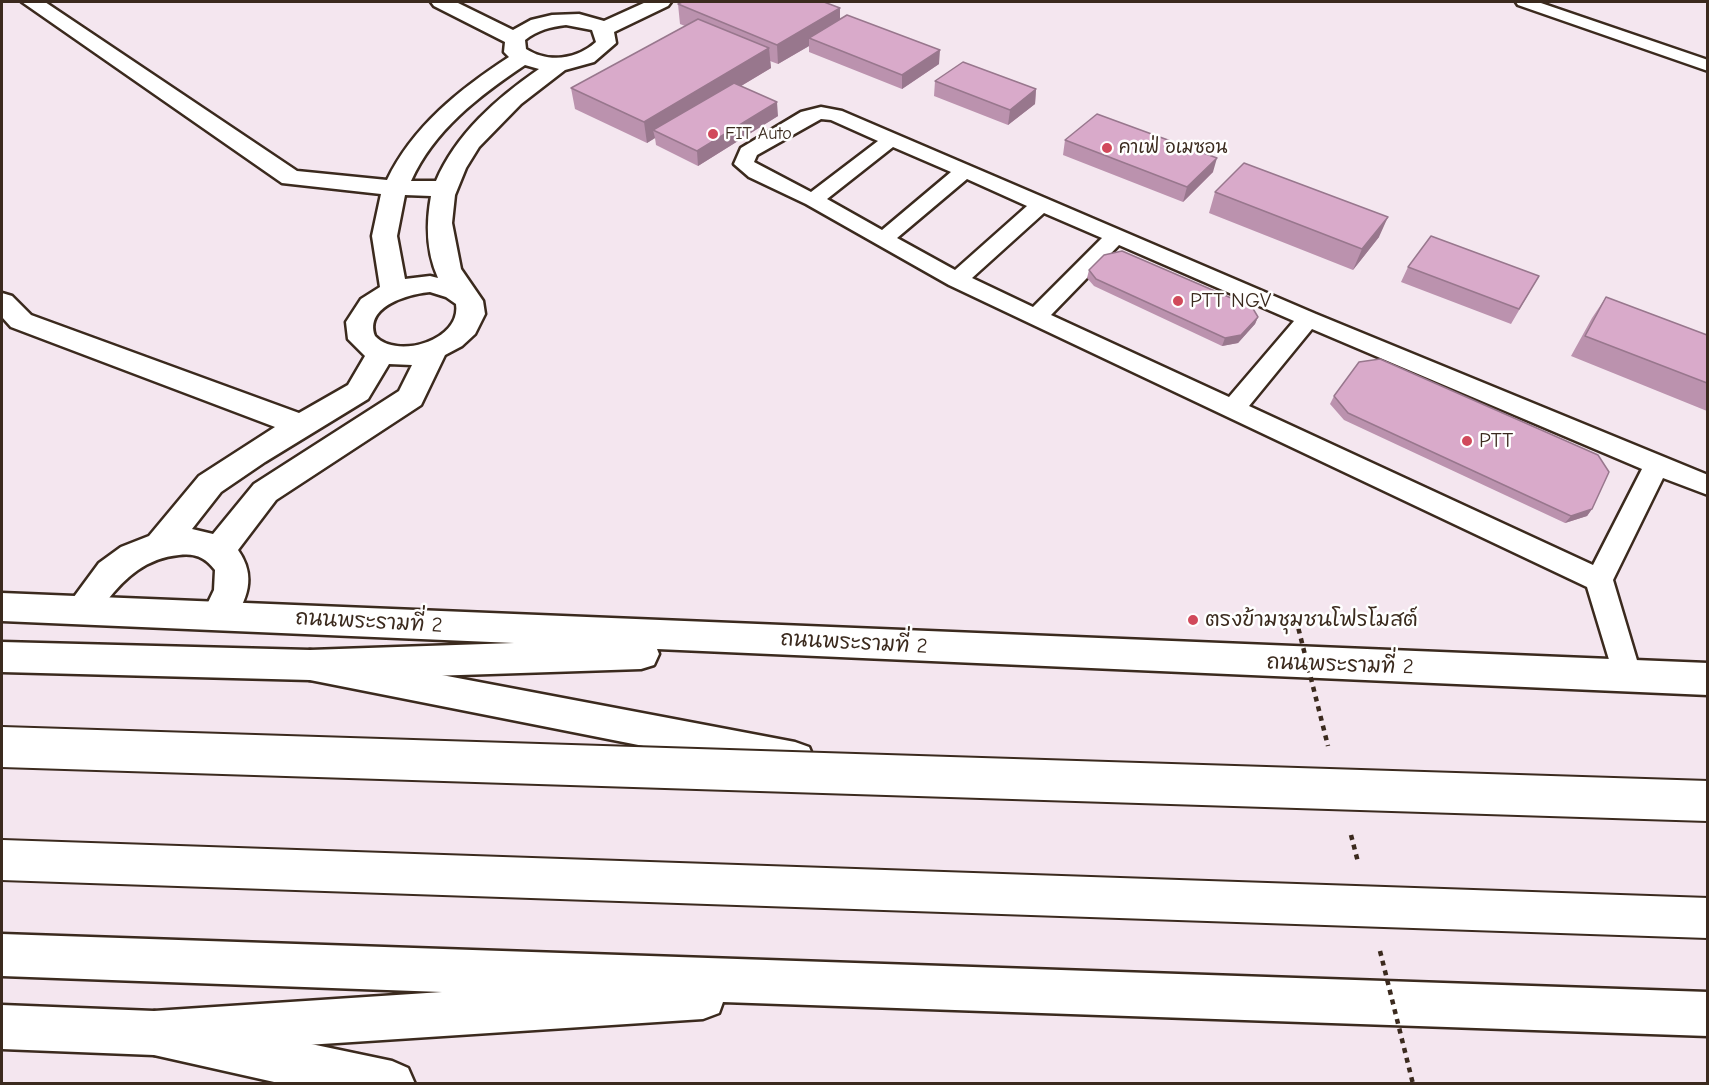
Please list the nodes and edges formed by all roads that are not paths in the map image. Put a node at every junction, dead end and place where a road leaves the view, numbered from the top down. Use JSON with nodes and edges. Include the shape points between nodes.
{"nodes":[{"id":1,"x":32,"y":2,"type":"edge"},
{"id":2,"x":441,"y":2,"type":"edge"},
{"id":3,"x":661,"y":2,"type":"edge"},
{"id":4,"x":1524,"y":2,"type":"edge"},
{"id":5,"x":531,"y":8,"type":"dead end"},
{"id":6,"x":550,"y":20,"type":"junction"},
{"id":7,"x":603,"y":29,"type":"junction"},
{"id":8,"x":519,"y":48,"type":"junction"},
{"id":9,"x":560,"y":64,"type":"junction"},
{"id":10,"x":1707,"y":66,"type":"edge"},
{"id":11,"x":892,"y":139,"type":"junction"},
{"id":12,"x":964,"y":172,"type":"junction"},
{"id":13,"x":397,"y":188,"type":"junction"},
{"id":14,"x":446,"y":189,"type":"junction"},
{"id":15,"x":813,"y":200,"type":"junction"},
{"id":16,"x":1041,"y":205,"type":"junction"},
{"id":17,"x":1116,"y":237,"type":"junction"},
{"id":18,"x":883,"y":239,"type":"junction"},
{"id":19,"x":957,"y":280,"type":"junction"},
{"id":20,"x":394,"y":290,"type":"junction"},
{"id":21,"x":460,"y":291,"type":"junction"},
{"id":22,"x":2,"y":302,"type":"edge"},
{"id":23,"x":1036,"y":317,"type":"junction"},
{"id":24,"x":1308,"y":319,"type":"junction"},
{"id":25,"x":433,"y":351,"type":"junction"},
{"id":26,"x":381,"y":353,"type":"junction"},
{"id":27,"x":1233,"y":409,"type":"junction"},
{"id":28,"x":302,"y":426,"type":"junction"},
{"id":29,"x":1657,"y":465,"type":"junction"},
{"id":30,"x":1707,"y":486,"type":"edge"},
{"id":31,"x":161,"y":545,"type":"junction"},
{"id":32,"x":219,"y":550,"type":"junction"},
{"id":33,"x":1599,"y":580,"type":"junction"},
{"id":34,"x":2,"y":607,"type":"edge"},
{"id":35,"x":82,"y":609,"type":"junction"},
{"id":36,"x":219,"y":615,"type":"junction"},
{"id":37,"x":895,"y":645,"type":"junction"},
{"id":38,"x":2,"y":657,"type":"edge"},
{"id":39,"x":310,"y":665,"type":"junction"},
{"id":40,"x":1627,"y":677,"type":"junction"},
{"id":41,"x":1707,"y":679,"type":"edge"},
{"id":42,"x":2,"y":745,"type":"edge"},
{"id":43,"x":883,"y":776,"type":"junction"},
{"id":44,"x":1707,"y":802,"type":"edge"},
{"id":45,"x":2,"y":860,"type":"edge"},
{"id":46,"x":1707,"y":918,"type":"edge"},
{"id":47,"x":2,"y":955,"type":"edge"},
{"id":48,"x":890,"y":984,"type":"junction"},
{"id":49,"x":1707,"y":1014,"type":"edge"},
{"id":50,"x":2,"y":1027,"type":"edge"},
{"id":51,"x":154,"y":1034,"type":"junction"},
{"id":52,"x":392,"y":1083,"type":"edge"}],
"edges":[{"from":1,"to":13,"type":"main road","via":[[291,178]]},
{"from":2,"to":8,"type":"main road"},
{"from":3,"to":7,"type":"main road"},
{"from":4,"to":10,"type":"lane"},
{"from":5,"to":6,"type":"main road"},
{"from":6,"to":7,"type":"main road","via":[[581,20]]},
{"from":6,"to":8,"type":"main road","via":[[529,28]]},
{"from":7,"to":9,"type":"main road","via":[[607,36],[600,50],[576,62]]},
{"from":8,"to":9,"type":"main road","via":[[539,63]]},
{"from":8,"to":13,"type":"main road","via":[[447,114],[420,145]]},
{"from":9,"to":14,"type":"main road","via":[[518,93],[488,121],[465,150]]},
{"from":11,"to":12,"type":"lane"},
{"from":11,"to":15,"type":"lane"},
{"from":11,"to":15,"type":"lane","via":[[821,113],[808,116],[748,152],[744,164],[756,173]]},
{"from":12,"to":16,"type":"lane"},
{"from":12,"to":18,"type":"lane"},
{"from":13,"to":14,"type":"main road"},
{"from":13,"to":20,"type":"main road","via":[[386,219],[386,250]]},
{"from":14,"to":21,"type":"main road","via":[[438,214],[440,241],[450,278]]},
{"from":15,"to":18,"type":"lane"},
{"from":16,"to":17,"type":"lane"},
{"from":16,"to":19,"type":"lane"},
{"from":17,"to":23,"type":"lane"},
{"from":17,"to":24,"type":"lane"},
{"from":18,"to":19,"type":"lane"},
{"from":19,"to":23,"type":"lane"},
{"from":20,"to":21,"type":"main road","via":[[430,284]]},
{"from":20,"to":26,"type":"main road","via":[[368,307],[358,329],[369,348]]},
{"from":21,"to":25,"type":"main road","via":[[472,310],[470,321],[450,343]]},
{"from":22,"to":28,"type":"main road","via":[[21,321]]},
{"from":23,"to":27,"type":"lane"},
{"from":24,"to":27,"type":"lane"},
{"from":24,"to":29,"type":"lane"},
{"from":25,"to":26,"type":"main road","via":[[415,355]]},
{"from":25,"to":32,"type":"main road","via":[[411,399],[265,492]]},
{"from":26,"to":28,"type":"main road","via":[[358,392]]},
{"from":27,"to":33,"type":"lane"},
{"from":28,"to":31,"type":"main road","via":[[210,484]]},
{"from":29,"to":30,"type":"lane"},
{"from":29,"to":33,"type":"lane"},
{"from":31,"to":32,"type":"main road","via":[[184,542]]},
{"from":31,"to":35,"type":"main road","via":[[133,556],[111,572]]},
{"from":32,"to":36,"type":"main road","via":[[232,567],[233,580]]},
{"from":33,"to":40,"type":"lane"},
{"from":34,"to":35,"type":"main road","name":"ถนนพระรามที่ 2"},
{"from":35,"to":36,"type":"main road","name":"ถนนพระรามที่ 2"},
{"from":36,"to":37,"type":"main road","name":"ถนนพระรามที่ 2"},
{"from":37,"to":39,"type":"main road"},
{"from":37,"to":40,"type":"main road","name":"ถนนพระรามที่ 2"},
{"from":38,"to":39,"type":"main road"},
{"from":39,"to":43,"type":"main road"},
{"from":40,"to":41,"type":"main road","name":"ถนนพระรามที่ 2"},
{"from":42,"to":43,"type":"main road"},
{"from":42,"to":44,"type":"main road","bridge":true},
{"from":43,"to":44,"type":"main road"},
{"from":45,"to":46,"type":"main road","bridge":true},
{"from":47,"to":48,"type":"main road"},
{"from":48,"to":49,"type":"main road"},
{"from":48,"to":51,"type":"main road"},
{"from":50,"to":51,"type":"main road"},
{"from":51,"to":52,"type":"main road"}]}
